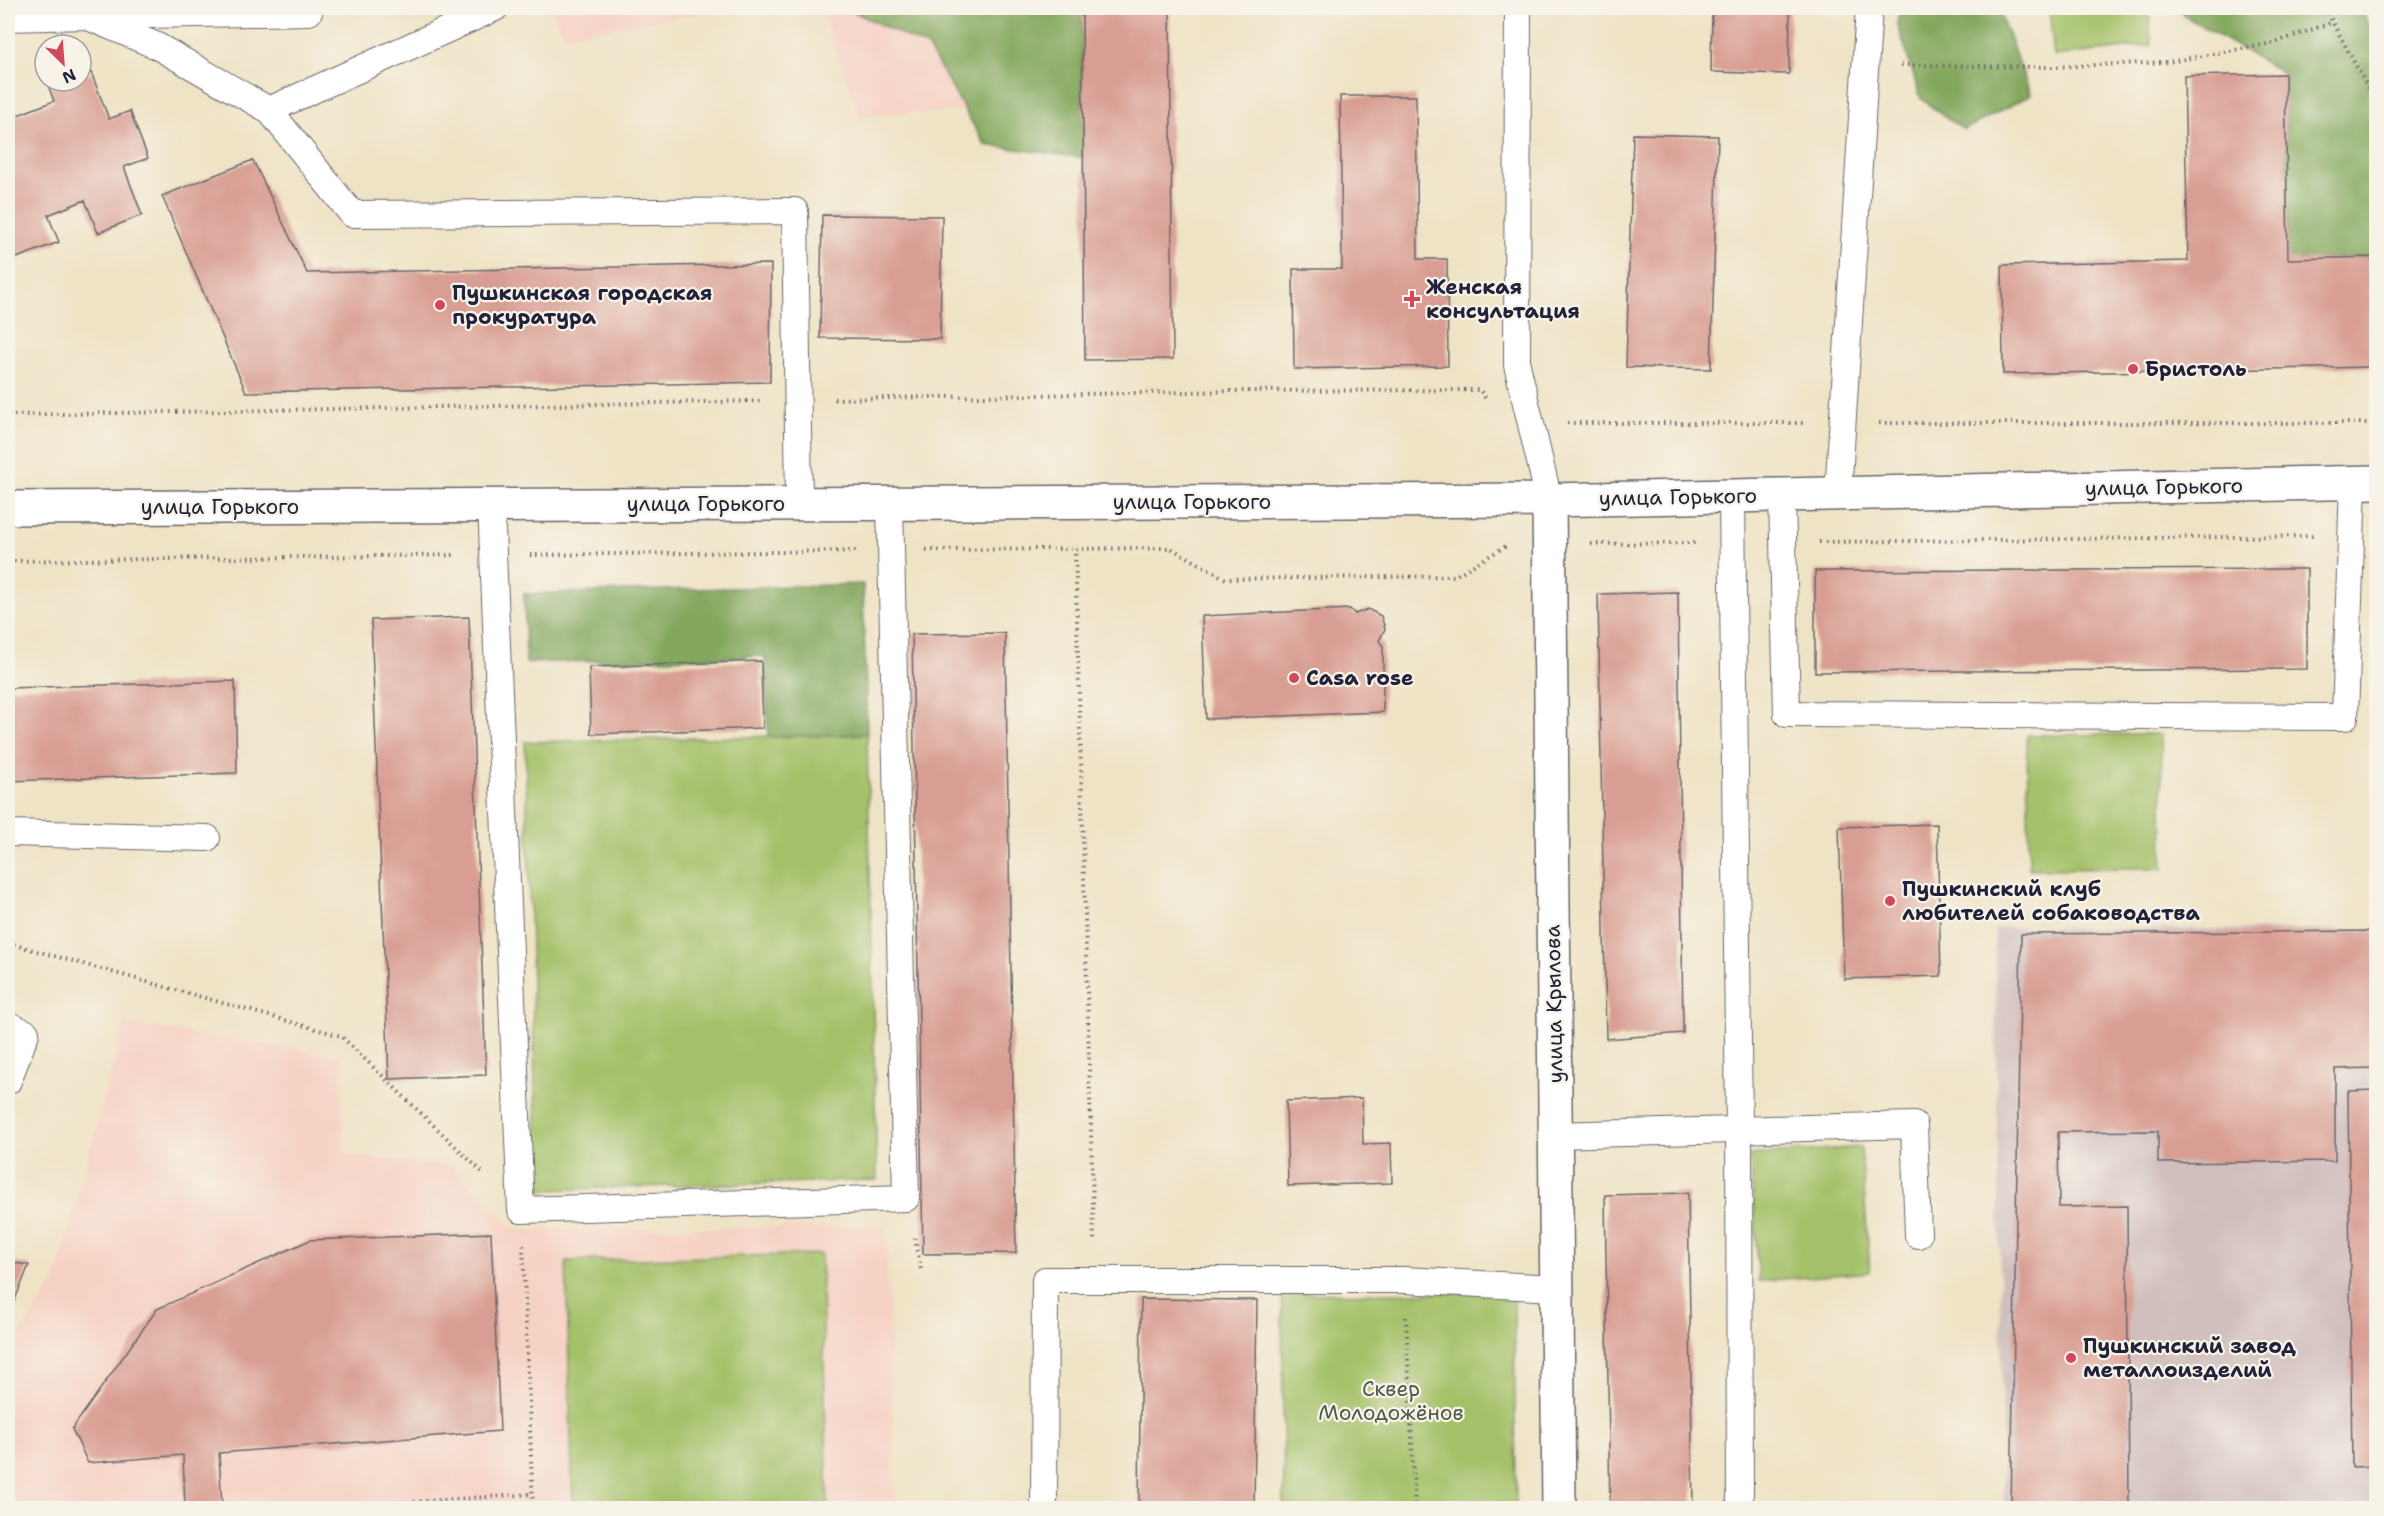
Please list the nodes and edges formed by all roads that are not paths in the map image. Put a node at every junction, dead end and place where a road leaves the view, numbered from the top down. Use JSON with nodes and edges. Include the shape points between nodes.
{"nodes":[{"id":1,"x":309,"y":8,"type":"edge"},
{"id":2,"x":495,"y":8,"type":"edge"},
{"id":3,"x":1518,"y":8,"type":"edge"},
{"id":4,"x":1869,"y":8,"type":"edge"},
{"id":5,"x":86,"y":16,"type":"junction"},
{"id":6,"x":8,"y":18,"type":"edge"},
{"id":7,"x":269,"y":110,"type":"junction"},
{"id":8,"x":2365,"y":482,"type":"edge"},
{"id":9,"x":1838,"y":494,"type":"junction"},
{"id":10,"x":1782,"y":495,"type":"junction"},
{"id":11,"x":1732,"y":496,"type":"junction"},
{"id":12,"x":1549,"y":500,"type":"junction"},
{"id":13,"x":890,"y":503,"type":"junction"},
{"id":14,"x":799,"y":504,"type":"junction"},
{"id":15,"x":491,"y":506,"type":"junction"},
{"id":16,"x":8,"y":508,"type":"edge"},
{"id":17,"x":8,"y":833,"type":"edge"},
{"id":18,"x":207,"y":838,"type":"dead end"},
{"id":19,"x":8,"y":1025,"type":"edge"},
{"id":20,"x":8,"y":1081,"type":"edge"},
{"id":21,"x":1739,"y":1131,"type":"junction"},
{"id":22,"x":1555,"y":1135,"type":"junction"},
{"id":23,"x":1918,"y":1235,"type":"dead end"},
{"id":24,"x":1556,"y":1288,"type":"junction"},
{"id":25,"x":1044,"y":1509,"type":"edge"},
{"id":26,"x":1558,"y":1509,"type":"edge"},
{"id":27,"x":1740,"y":1509,"type":"edge"}],
"edges":[{"from":1,"to":5,"type":"lane","via":[[309,12]]},
{"from":2,"to":7,"type":"lane"},
{"from":3,"to":12,"type":"lane","via":[[1517,365]]},
{"from":4,"to":9,"type":"lane"},
{"from":5,"to":6,"type":"lane"},
{"from":5,"to":7,"type":"lane","via":[[157,45]]},
{"from":7,"to":14,"type":"lane","via":[[352,214],[795,211]]},
{"from":8,"to":9,"type":"street","name":"улица Горького"},
{"from":8,"to":10,"type":"lane","via":[[2351,536],[2345,717],[1787,714]]},
{"from":9,"to":10,"type":"street","name":"улица Горького"},
{"from":10,"to":11,"type":"street","name":"улица Горького"},
{"from":11,"to":12,"type":"street","name":"улица Горького"},
{"from":11,"to":21,"type":"lane"},
{"from":12,"to":13,"type":"street","name":"улица Горького"},
{"from":12,"to":22,"type":"street","name":"улица Крылова"},
{"from":13,"to":14,"type":"street","name":"улица Горького"},
{"from":13,"to":15,"type":"lane","via":[[906,1198],[521,1210]]},
{"from":14,"to":15,"type":"street","name":"улица Горького"},
{"from":15,"to":16,"type":"street","name":"улица Горького"},
{"from":17,"to":18,"type":"lane"},
{"from":19,"to":20,"type":"lane","via":[[27,1033]]},
{"from":21,"to":22,"type":"lane"},
{"from":21,"to":23,"type":"lane","via":[[1914,1125]]},
{"from":21,"to":27,"type":"lane"},
{"from":22,"to":24,"type":"street","name":"улица Крылова"},
{"from":24,"to":25,"type":"lane","via":[[1404,1280],[1045,1280]]},
{"from":24,"to":26,"type":"street","name":"улица Крылова"}]}
